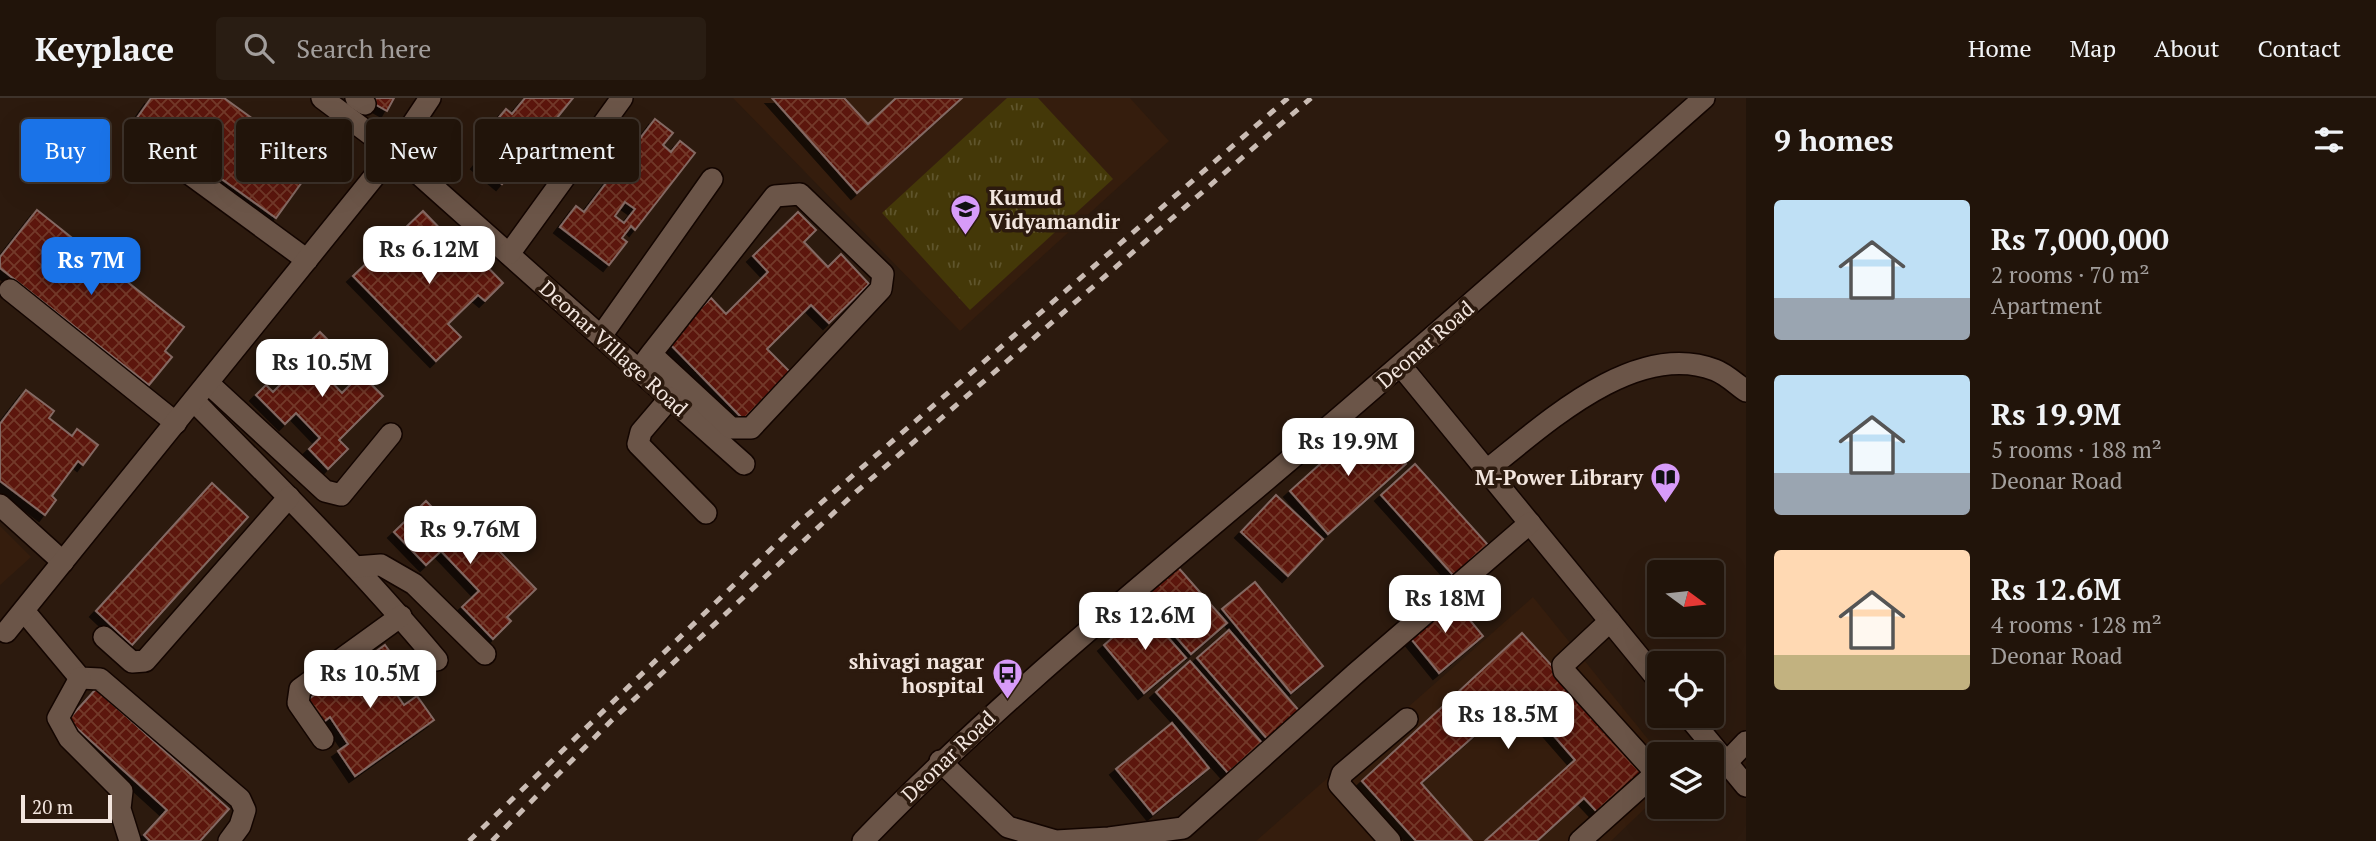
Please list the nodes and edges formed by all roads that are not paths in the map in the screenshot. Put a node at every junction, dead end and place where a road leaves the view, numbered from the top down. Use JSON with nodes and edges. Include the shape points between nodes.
{"nodes":[{"id":1,"x":322,"y":98,"type":"edge"},
{"id":2,"x":430,"y":98,"type":"edge"},
{"id":3,"x":622,"y":98,"type":"edge"},
{"id":4,"x":1704,"y":98,"type":"edge"},
{"id":5,"x":416,"y":119,"type":"edge"},
{"id":6,"x":366,"y":131,"type":"edge"},
{"id":7,"x":712,"y":178,"type":"dead end"},
{"id":8,"x":201,"y":182,"type":"edge"},
{"id":9,"x":370,"y":182,"type":"edge"},
{"id":10,"x":428,"y":182,"type":"edge"},
{"id":11,"x":509,"y":254,"type":"junction"},
{"id":12,"x":307,"y":260,"type":"junction"},
{"id":13,"x":10,"y":290,"type":"dead end"},
{"id":14,"x":601,"y":337,"type":"junction"},
{"id":15,"x":645,"y":362,"type":"junction"},
{"id":16,"x":1401,"y":366,"type":"junction"},
{"id":17,"x":208,"y":383,"type":"junction"},
{"id":18,"x":1746,"y":391,"type":"edge"},
{"id":19,"x":670,"y":398,"type":"junction"},
{"id":20,"x":194,"y":401,"type":"junction"},
{"id":21,"x":176,"y":423,"type":"junction"},
{"id":22,"x":391,"y":433,"type":"dead end"},
{"id":23,"x":744,"y":464,"type":"dead end"},
{"id":24,"x":1487,"y":470,"type":"junction"},
{"id":25,"x":289,"y":497,"type":"junction"},
{"id":26,"x":0,"y":505,"type":"edge"},
{"id":27,"x":706,"y":513,"type":"dead end"},
{"id":28,"x":1530,"y":523,"type":"junction"},
{"id":29,"x":63,"y":562,"type":"junction"},
{"id":30,"x":355,"y":567,"type":"junction"},
{"id":31,"x":23,"y":611,"type":"junction"},
{"id":32,"x":401,"y":616,"type":"junction"},
{"id":33,"x":1610,"y":621,"type":"junction"},
{"id":34,"x":6,"y":632,"type":"dead end"},
{"id":35,"x":104,"y":637,"type":"dead end"},
{"id":36,"x":485,"y":654,"type":"dead end"},
{"id":37,"x":437,"y":660,"type":"dead end"},
{"id":38,"x":1647,"y":666,"type":"edge"},
{"id":39,"x":80,"y":678,"type":"junction"},
{"id":40,"x":1407,"y":719,"type":"dead end"},
{"id":41,"x":1698,"y":728,"type":"edge"},
{"id":42,"x":323,"y":739,"type":"dead end"},
{"id":43,"x":1746,"y":742,"type":"edge"},
{"id":44,"x":940,"y":761,"type":"junction"},
{"id":45,"x":1726,"y":763,"type":"junction"},
{"id":46,"x":1746,"y":786,"type":"edge"},
{"id":47,"x":130,"y":841,"type":"edge"},
{"id":48,"x":229,"y":841,"type":"edge"},
{"id":49,"x":863,"y":841,"type":"edge"},
{"id":50,"x":1390,"y":841,"type":"edge"},
{"id":51,"x":1580,"y":841,"type":"edge"}],
"edges":[{"from":1,"to":6,"type":"street","name":"Deonar Village Road"},
{"from":2,"to":5,"type":"street"},
{"from":3,"to":11,"type":"street"},
{"from":4,"to":16,"type":"street","name":"Deonar Road"},
{"from":7,"to":14,"type":"street"},
{"from":8,"to":12,"type":"street"},
{"from":9,"to":12,"type":"street"},
{"from":10,"to":11,"type":"street","name":"Deonar Village Road"},
{"from":11,"to":14,"type":"street","name":"Deonar Village Road"},
{"from":12,"to":17,"type":"street"},
{"from":13,"to":21,"type":"street"},
{"from":14,"to":15,"type":"street","name":"Deonar Village Road"},
{"from":15,"to":15,"type":"street","via":[[775,196],[800,194],[883,274],[881,289],[751,428],[731,428]]},
{"from":15,"to":19,"type":"street","name":"Deonar Village Road"},
{"from":16,"to":24,"type":"street"},
{"from":16,"to":44,"type":"street","name":"Deonar Road"},
{"from":17,"to":20,"type":"street"},
{"from":17,"to":22,"type":"street","via":[[325,491],[341,495]]},
{"from":18,"to":24,"type":"street","via":[[1717,370],[1699,365],[1675,363],[1630,372],[1575,402]]},
{"from":19,"to":23,"type":"street","name":"Deonar Village Road"},
{"from":19,"to":27,"type":"street","via":[[641,432],[638,444]]},
{"from":20,"to":21,"type":"street"},
{"from":20,"to":25,"type":"street"},
{"from":21,"to":29,"type":"street"},
{"from":24,"to":28,"type":"street"},
{"from":25,"to":30,"type":"street"},
{"from":25,"to":35,"type":"street","via":[[145,661],[132,662]]},
{"from":26,"to":29,"type":"street"},
{"from":28,"to":33,"type":"street"},
{"from":28,"to":44,"type":"street","via":[[1183,828],[1056,841],[1008,827]]},
{"from":29,"to":31,"type":"street"},
{"from":30,"to":32,"type":"street"},
{"from":30,"to":36,"type":"street","via":[[381,565],[414,584]]},
{"from":31,"to":34,"type":"street"},
{"from":31,"to":39,"type":"street"},
{"from":32,"to":37,"type":"street"},
{"from":32,"to":42,"type":"street","via":[[300,689],[298,703]]},
{"from":33,"to":38,"type":"street"},
{"from":33,"to":51,"type":"street","via":[[1563,665],[1564,671],[1656,773]]},
{"from":39,"to":47,"type":"street","via":[[58,718],[69,738],[122,791],[120,809]]},
{"from":39,"to":48,"type":"street","via":[[100,679],[240,799],[245,810]]},
{"from":40,"to":50,"type":"street","via":[[1342,774],[1339,784]]},
{"from":41,"to":45,"type":"street"},
{"from":43,"to":45,"type":"street"},
{"from":44,"to":49,"type":"street","name":"Deonar Road"},
{"from":45,"to":46,"type":"street"}]}
